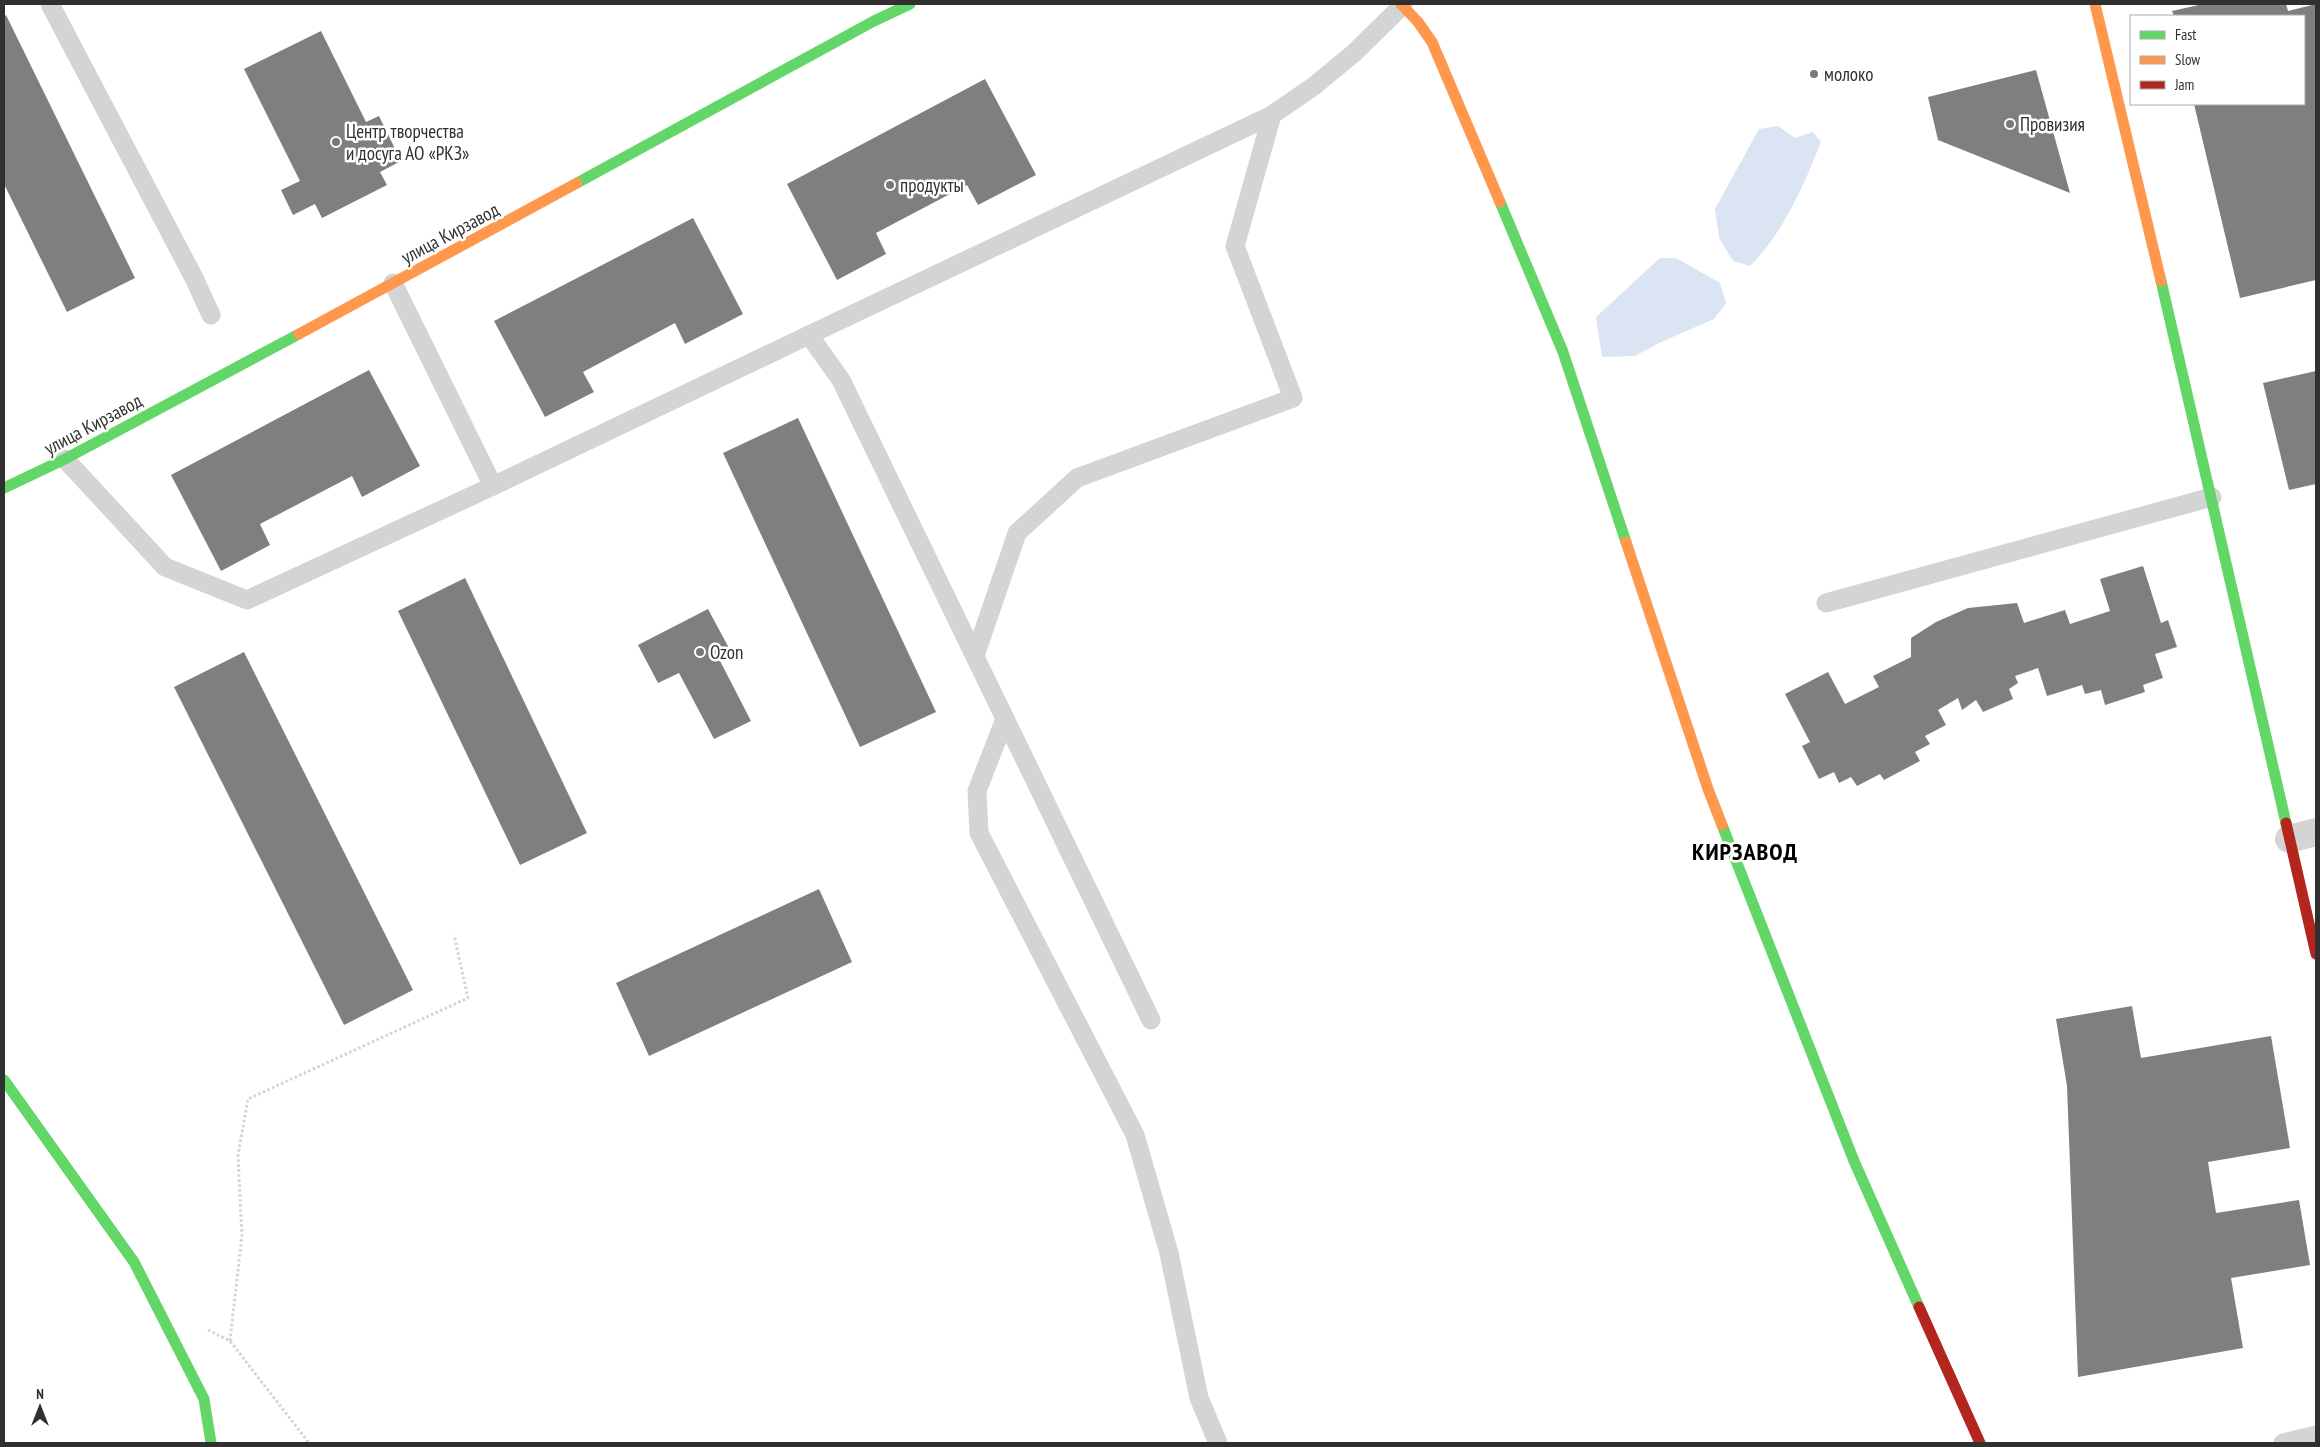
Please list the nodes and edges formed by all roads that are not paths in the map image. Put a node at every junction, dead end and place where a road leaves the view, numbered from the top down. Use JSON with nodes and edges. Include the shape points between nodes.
{"nodes":[{"id":1,"x":50,"y":4,"type":"edge"},
{"id":2,"x":910,"y":4,"type":"edge"},
{"id":3,"x":1402,"y":4,"type":"edge"},
{"id":4,"x":2095,"y":4,"type":"edge"},
{"id":5,"x":1272,"y":115,"type":"junction"},
{"id":6,"x":393,"y":283,"type":"junction"},
{"id":7,"x":210,"y":315,"type":"dead end"},
{"id":8,"x":809,"y":335,"type":"junction"},
{"id":9,"x":65,"y":458,"type":"junction"},
{"id":10,"x":493,"y":486,"type":"junction"},
{"id":11,"x":4,"y":488,"type":"edge"},
{"id":12,"x":2212,"y":496,"type":"junction"},
{"id":13,"x":1826,"y":603,"type":"dead end"},
{"id":14,"x":975,"y":656,"type":"junction"},
{"id":15,"x":1005,"y":719,"type":"junction"},
{"id":16,"x":2316,"y":832,"type":"edge"},
{"id":17,"x":2289,"y":838,"type":"junction"},
{"id":18,"x":2316,"y":954,"type":"edge"},
{"id":19,"x":1151,"y":1020,"type":"dead end"},
{"id":20,"x":4,"y":1080,"type":"edge"},
{"id":21,"x":211,"y":1443,"type":"edge"},
{"id":22,"x":1218,"y":1443,"type":"edge"},
{"id":23,"x":1980,"y":1443,"type":"edge"}],
"edges":[{"from":1,"to":7,"type":"lane","via":[[194,278]]},
{"from":2,"to":6,"type":"street","name":"улица Кирзавод"},
{"from":3,"to":5,"type":"lane","via":[[1354,53]]},
{"from":3,"to":23,"type":"street","via":[[1432,42],[1563,352],[1708,789],[1854,1160]]},
{"from":4,"to":12,"type":"street"},
{"from":5,"to":8,"type":"lane"},
{"from":5,"to":14,"type":"lane","via":[[1235,246],[1293,398],[1077,478],[1017,533]]},
{"from":6,"to":9,"type":"street","name":"улица Кирзавод"},
{"from":6,"to":10,"type":"lane"},
{"from":8,"to":10,"type":"lane"},
{"from":8,"to":14,"type":"lane","via":[[841,380]]},
{"from":9,"to":10,"type":"lane","via":[[165,567],[246,600]]},
{"from":9,"to":11,"type":"street","name":"улица Кирзавод"},
{"from":12,"to":13,"type":"lane"},
{"from":12,"to":17,"type":"street"},
{"from":14,"to":15,"type":"lane"},
{"from":15,"to":19,"type":"lane"},
{"from":15,"to":22,"type":"lane","via":[[977,791],[979,833],[1135,1135],[1169,1253],[1199,1398]]},
{"from":16,"to":17,"type":"street"},
{"from":17,"to":18,"type":"street"},
{"from":20,"to":21,"type":"street","via":[[134,1262],[204,1399]]}]}
